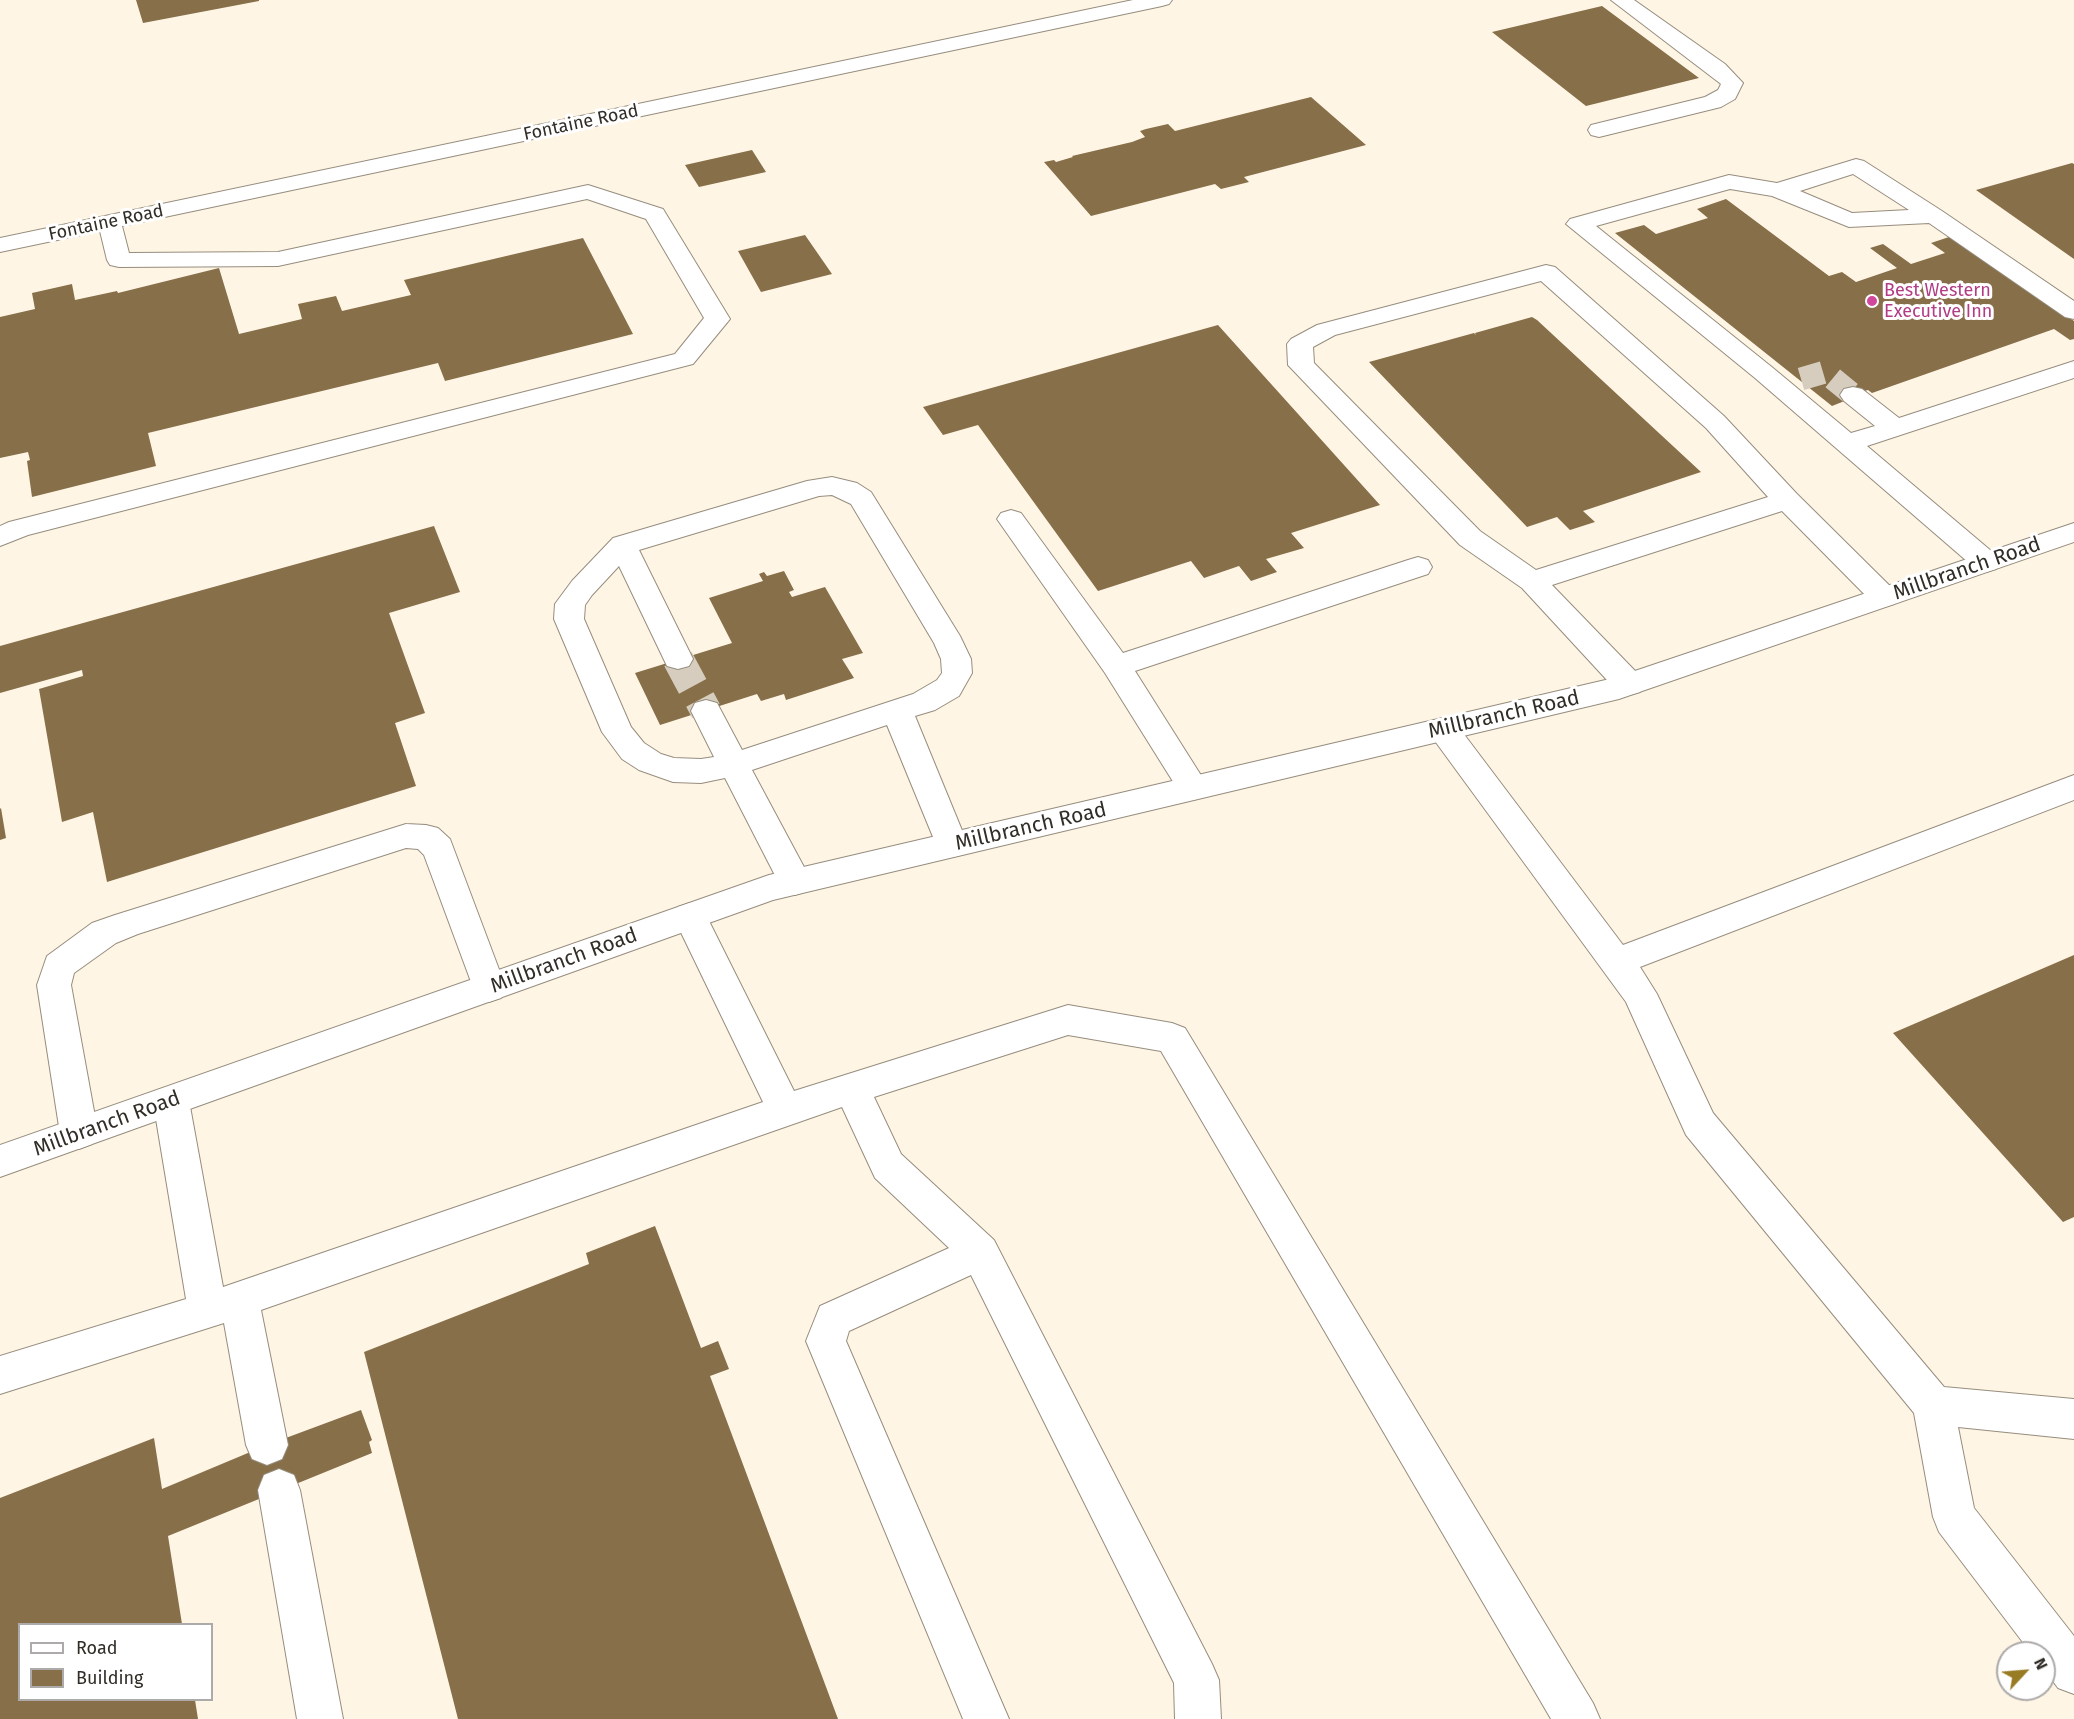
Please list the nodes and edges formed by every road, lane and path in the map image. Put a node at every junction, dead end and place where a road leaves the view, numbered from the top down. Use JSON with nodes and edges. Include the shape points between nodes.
{"nodes":[{"id":1,"x":1162,"y":0,"type":"edge"},
{"id":2,"x":1621,"y":0,"type":"edge"},
{"id":3,"x":1599,"y":130,"type":"dead end"},
{"id":4,"x":1778,"y":190,"type":"junction"},
{"id":5,"x":1934,"y":216,"type":"junction"},
{"id":6,"x":109,"y":222,"type":"junction"},
{"id":7,"x":0,"y":246,"type":"edge"},
{"id":8,"x":2074,"y":312,"type":"edge"},
{"id":9,"x":2074,"y":369,"type":"edge"},
{"id":10,"x":1853,"y":394,"type":"tunnel mouth"},
{"id":11,"x":1894,"y":427,"type":"junction"},
{"id":12,"x":1847,"y":444,"type":"junction"},
{"id":13,"x":1787,"y":500,"type":"junction"},
{"id":14,"x":1011,"y":519,"type":"dead end"},
{"id":15,"x":2074,"y":532,"type":"edge"},
{"id":16,"x":0,"y":537,"type":"edge"},
{"id":17,"x":623,"y":545,"type":"junction"},
{"id":18,"x":1986,"y":562,"type":"junction"},
{"id":19,"x":1418,"y":567,"type":"dead end"},
{"id":20,"x":1532,"y":581,"type":"junction"},
{"id":21,"x":1884,"y":597,"type":"junction"},
{"id":22,"x":678,"y":659,"type":"tunnel mouth"},
{"id":23,"x":1116,"y":666,"type":"junction"},
{"id":24,"x":1629,"y":684,"type":"junction"},
{"id":25,"x":706,"y":711,"type":"tunnel mouth"},
{"id":26,"x":897,"y":711,"type":"junction"},
{"id":27,"x":1443,"y":729,"type":"junction"},
{"id":28,"x":734,"y":764,"type":"junction"},
{"id":29,"x":2074,"y":787,"type":"edge"},
{"id":30,"x":1193,"y":788,"type":"junction"},
{"id":31,"x":952,"y":845,"type":"junction"},
{"id":32,"x":795,"y":882,"type":"junction"},
{"id":33,"x":690,"y":916,"type":"junction"},
{"id":34,"x":1616,"y":962,"type":"junction"},
{"id":35,"x":489,"y":988,"type":"junction"},
{"id":36,"x":852,"y":1089,"type":"junction"},
{"id":37,"x":171,"y":1101,"type":"junction"},
{"id":38,"x":785,"y":1110,"type":"junction"},
{"id":39,"x":79,"y":1133,"type":"junction"},
{"id":40,"x":0,"y":1161,"type":"edge"},
{"id":41,"x":980,"y":1252,"type":"junction"},
{"id":42,"x":224,"y":1305,"type":"junction"},
{"id":43,"x":0,"y":1375,"type":"edge"},
{"id":44,"x":1933,"y":1405,"type":"junction"},
{"id":45,"x":2074,"y":1419,"type":"edge"},
{"id":46,"x":267,"y":1445,"type":"dead end"},
{"id":47,"x":279,"y":1490,"type":"dead end"},
{"id":48,"x":2074,"y":1672,"type":"edge"},
{"id":49,"x":320,"y":1719,"type":"edge"},
{"id":50,"x":986,"y":1719,"type":"edge"},
{"id":51,"x":1198,"y":1719,"type":"edge"},
{"id":52,"x":1577,"y":1719,"type":"edge"}],
"edges":[{"from":1,"to":6,"type":"main road","name":"Fontaine Road"},
{"from":2,"to":3,"type":"main road","via":[[1732,83],[1727,94],[1713,102]]},
{"from":4,"to":5,"type":"main road","via":[[1849,220]]},
{"from":4,"to":5,"type":"main road","via":[[1856,166]]},
{"from":4,"to":12,"type":"main road","via":[[1729,182],[1578,224],[1790,383]]},
{"from":5,"to":8,"type":"main road"},
{"from":6,"to":7,"type":"main road","name":"Fontaine Road"},
{"from":6,"to":16,"type":"main road","via":[[119,260],[278,259],[588,192],[655,214],[717,319],[684,359],[19,528]]},
{"from":9,"to":11,"type":"main road"},
{"from":10,"to":11,"type":"main road"},
{"from":11,"to":12,"type":"main road"},
{"from":12,"to":18,"type":"main road"},
{"from":13,"to":20,"type":"main road"},
{"from":13,"to":20,"type":"main road","via":[[1715,422],[1546,272],[1326,330],[1300,344],[1301,365],[1470,538]]},
{"from":13,"to":21,"type":"main road"},
{"from":14,"to":23,"type":"main road"},
{"from":15,"to":18,"type":"main road","name":"Millbranch Road"},
{"from":17,"to":22,"type":"main road"},
{"from":17,"to":26,"type":"main road","via":[[817,487],[847,489],[861,498],[956,659],[957,673],[948,688]]},
{"from":17,"to":28,"type":"main road","via":[[570,604],[569,619],[618,732],[633,751],[673,770],[701,771]]},
{"from":18,"to":21,"type":"main road","name":"Millbranch Road"},
{"from":19,"to":23,"type":"main road"},
{"from":20,"to":24,"type":"main road"},
{"from":21,"to":24,"type":"main road","name":"Millbranch Road"},
{"from":23,"to":30,"type":"main road"},
{"from":24,"to":27,"type":"main road","name":"Millbranch Road"},
{"from":25,"to":28,"type":"main road"},
{"from":26,"to":28,"type":"main road"},
{"from":26,"to":31,"type":"main road"},
{"from":27,"to":30,"type":"main road","name":"Millbranch Road"},
{"from":27,"to":34,"type":"main road"},
{"from":28,"to":32,"type":"main road"},
{"from":29,"to":34,"type":"main road"},
{"from":30,"to":31,"type":"main road","name":"Millbranch Road"},
{"from":31,"to":32,"type":"main road","name":"Millbranch Road"},
{"from":32,"to":33,"type":"main road","name":"Millbranch Road"},
{"from":33,"to":35,"type":"main road","name":"Millbranch Road"},
{"from":33,"to":38,"type":"main road"},
{"from":34,"to":44,"type":"main road","via":[[1640,994],[1699,1124]]},
{"from":35,"to":37,"type":"main road","name":"Millbranch Road"},
{"from":35,"to":39,"type":"main road","via":[[438,848],[426,837],[406,836],[127,924],[104,933],[59,966],[54,985]]},
{"from":36,"to":38,"type":"main road"},
{"from":36,"to":41,"type":"main road","via":[[888,1166]]},
{"from":36,"to":52,"type":"main road","via":[[1068,1020],[1172,1038]]},
{"from":37,"to":39,"type":"main road","name":"Millbranch Road"},
{"from":37,"to":42,"type":"main road","via":[[193,1232]]},
{"from":38,"to":42,"type":"main road"},
{"from":39,"to":40,"type":"main road","name":"Millbranch Road"},
{"from":41,"to":50,"type":"main road","via":[[834,1318],[826,1341]]},
{"from":41,"to":51,"type":"main road","via":[[1196,1680]]},
{"from":42,"to":43,"type":"main road"},
{"from":42,"to":46,"type":"main road"},
{"from":44,"to":45,"type":"main road"},
{"from":44,"to":48,"type":"main road","via":[[1954,1517]]},
{"from":47,"to":49,"type":"main road"}]}
